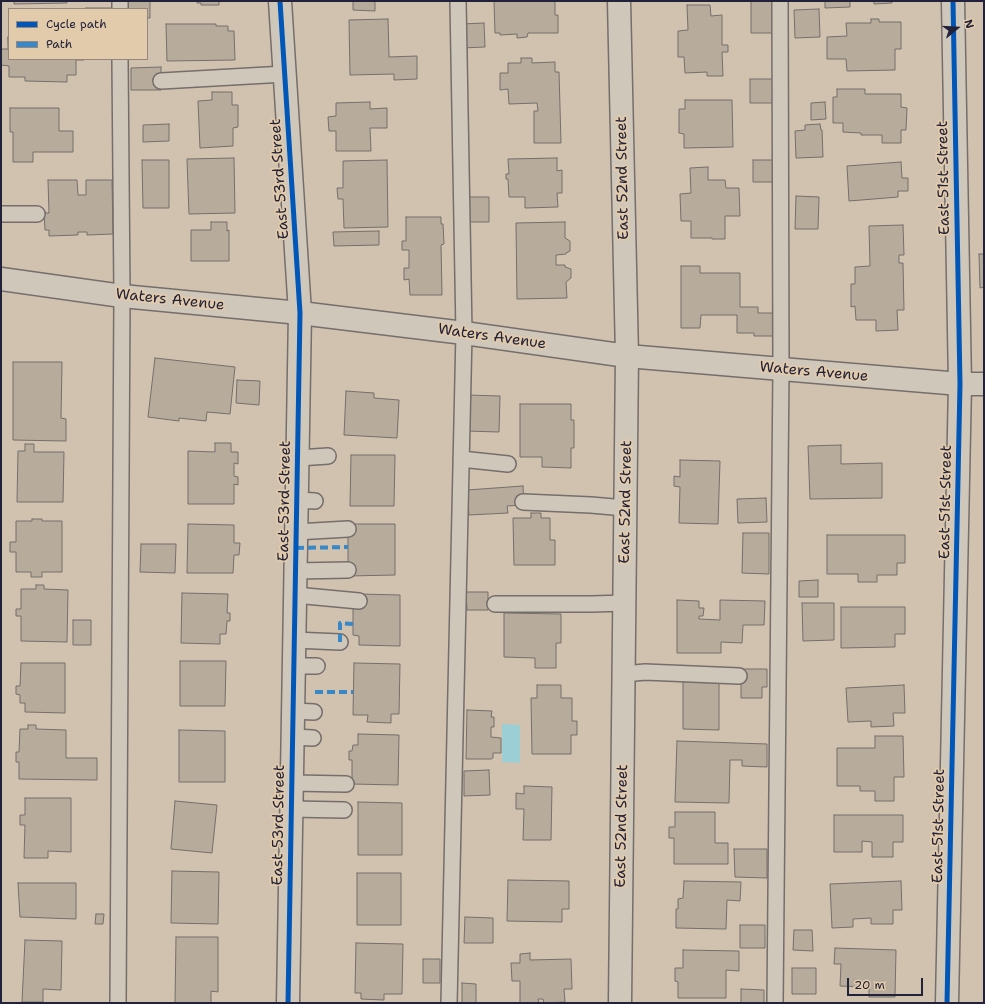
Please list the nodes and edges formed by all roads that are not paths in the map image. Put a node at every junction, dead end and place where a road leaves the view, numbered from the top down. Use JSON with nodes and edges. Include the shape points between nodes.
{"nodes":[{"id":1,"x":280,"y":1,"type":"edge"},
{"id":2,"x":458,"y":1,"type":"edge"},
{"id":3,"x":619,"y":1,"type":"edge"},
{"id":4,"x":780,"y":1,"type":"edge"},
{"id":5,"x":953,"y":1,"type":"edge"},
{"id":6,"x":120,"y":60,"type":"edge"},
{"id":7,"x":285,"y":74,"type":"junction"},
{"id":8,"x":161,"y":81,"type":"dead end"},
{"id":9,"x":1,"y":214,"type":"edge"},
{"id":10,"x":37,"y":214,"type":"dead end"},
{"id":11,"x":1,"y":279,"type":"edge"},
{"id":12,"x":122,"y":296,"type":"junction"},
{"id":13,"x":300,"y":313,"type":"junction"},
{"id":14,"x":464,"y":333,"type":"junction"},
{"id":15,"x":627,"y":356,"type":"junction"},
{"id":16,"x":781,"y":369,"type":"junction"},
{"id":17,"x":960,"y":384,"type":"junction"},
{"id":18,"x":984,"y":384,"type":"edge"},
{"id":19,"x":328,"y":456,"type":"dead end"},
{"id":20,"x":298,"y":458,"type":"junction"},
{"id":21,"x":461,"y":459,"type":"junction"},
{"id":22,"x":508,"y":464,"type":"dead end"},
{"id":23,"x":524,"y":502,"type":"dead end"},
{"id":24,"x":625,"y":508,"type":"junction"},
{"id":25,"x":348,"y":529,"type":"dead end"},
{"id":26,"x":296,"y":532,"type":"junction"},
{"id":27,"x":348,"y":570,"type":"dead end"},
{"id":28,"x":295,"y":571,"type":"junction"},
{"id":29,"x":295,"y":595,"type":"junction"},
{"id":30,"x":359,"y":601,"type":"dead end"},
{"id":31,"x":624,"y":603,"type":"junction"},
{"id":32,"x":495,"y":604,"type":"dead end"},
{"id":33,"x":294,"y":640,"type":"junction"},
{"id":34,"x":340,"y":642,"type":"dead end"},
{"id":35,"x":294,"y":666,"type":"junction"},
{"id":36,"x":317,"y":666,"type":"dead end"},
{"id":37,"x":624,"y":674,"type":"junction"},
{"id":38,"x":739,"y":676,"type":"dead end"},
{"id":39,"x":292,"y":783,"type":"junction"},
{"id":40,"x":346,"y":784,"type":"dead end"},
{"id":41,"x":291,"y":809,"type":"junction"},
{"id":42,"x":344,"y":810,"type":"dead end"},
{"id":43,"x":118,"y":1003,"type":"edge"},
{"id":44,"x":288,"y":1003,"type":"edge"},
{"id":45,"x":449,"y":1003,"type":"edge"},
{"id":46,"x":620,"y":1003,"type":"edge"},
{"id":47,"x":775,"y":1003,"type":"edge"},
{"id":48,"x":947,"y":1003,"type":"edge"}],
"edges":[{"from":1,"to":7,"type":"street","name":"East 53rd Street"},
{"from":2,"to":14,"type":"lane"},
{"from":3,"to":15,"type":"street","name":"East 52nd Street"},
{"from":4,"to":16,"type":"lane"},
{"from":5,"to":17,"type":"street","name":"East 51st Street"},
{"from":6,"to":12,"type":"lane"},
{"from":7,"to":8,"type":"lane"},
{"from":7,"to":13,"type":"street","name":"East 53rd Street"},
{"from":9,"to":10,"type":"lane"},
{"from":11,"to":12,"type":"street","name":"Waters Avenue"},
{"from":12,"to":13,"type":"street","name":"Waters Avenue"},
{"from":12,"to":43,"type":"lane"},
{"from":13,"to":14,"type":"street","name":"Waters Avenue"},
{"from":13,"to":20,"type":"street","name":"East 53rd Street"},
{"from":14,"to":15,"type":"street","name":"Waters Avenue"},
{"from":14,"to":21,"type":"lane"},
{"from":15,"to":16,"type":"street","name":"Waters Avenue"},
{"from":15,"to":24,"type":"street","name":"East 52nd Street"},
{"from":16,"to":17,"type":"street","name":"Waters Avenue"},
{"from":16,"to":47,"type":"lane"},
{"from":17,"to":18,"type":"street","name":"Waters Avenue"},
{"from":17,"to":48,"type":"street","name":"East 51st Street"},
{"from":19,"to":20,"type":"lane"},
{"from":20,"to":26,"type":"street","name":"East 53rd Street","via":[[306,501]]},
{"from":21,"to":22,"type":"lane"},
{"from":21,"to":45,"type":"lane"},
{"from":23,"to":24,"type":"lane"},
{"from":24,"to":31,"type":"street","name":"East 52nd Street"},
{"from":25,"to":26,"type":"lane"},
{"from":26,"to":28,"type":"street","name":"East 53rd Street"},
{"from":27,"to":28,"type":"lane"},
{"from":28,"to":29,"type":"street","name":"East 53rd Street"},
{"from":29,"to":30,"type":"lane"},
{"from":29,"to":33,"type":"street","name":"East 53rd Street"},
{"from":31,"to":32,"type":"lane"},
{"from":31,"to":37,"type":"street","name":"East 52nd Street"},
{"from":33,"to":34,"type":"lane"},
{"from":33,"to":35,"type":"street","name":"East 53rd Street"},
{"from":35,"to":36,"type":"lane"},
{"from":35,"to":39,"type":"street","name":"East 53rd Street","via":[[303,711],[303,738]]},
{"from":37,"to":38,"type":"lane","via":[[645,672]]},
{"from":37,"to":46,"type":"street","name":"East 52nd Street"},
{"from":39,"to":40,"type":"lane"},
{"from":39,"to":41,"type":"street","name":"East 53rd Street"},
{"from":41,"to":42,"type":"lane"},
{"from":41,"to":44,"type":"street","name":"East 53rd Street"}]}
